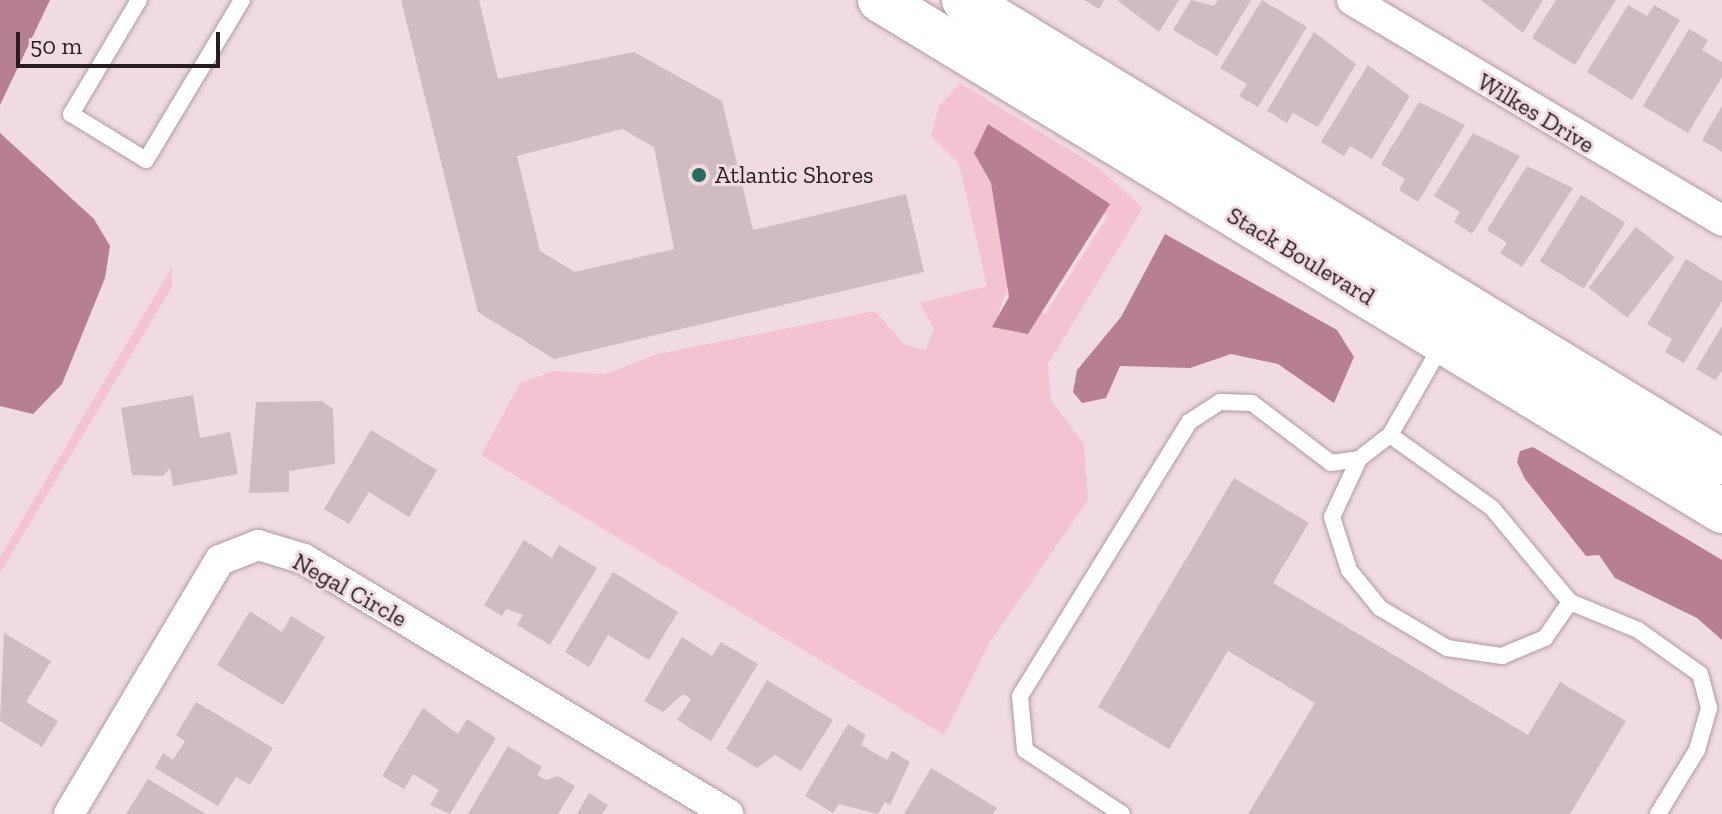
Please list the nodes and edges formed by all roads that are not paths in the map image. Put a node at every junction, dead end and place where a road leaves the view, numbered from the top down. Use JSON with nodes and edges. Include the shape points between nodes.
{"nodes":[{"id":1,"x":139,"y":0,"type":"edge"},
{"id":2,"x":242,"y":0,"type":"edge"},
{"id":3,"x":880,"y":0,"type":"edge"},
{"id":4,"x":964,"y":0,"type":"edge"},
{"id":5,"x":1352,"y":0,"type":"edge"},
{"id":6,"x":1722,"y":221,"type":"edge"},
{"id":7,"x":1454,"y":325,"type":"junction"},
{"id":8,"x":1390,"y":435,"type":"junction"},
{"id":9,"x":1359,"y":459,"type":"junction"},
{"id":10,"x":1722,"y":462,"type":"edge"},
{"id":11,"x":1722,"y":511,"type":"edge"},
{"id":12,"x":1570,"y":602,"type":"junction"},
{"id":13,"x":69,"y":814,"type":"edge"},
{"id":14,"x":728,"y":814,"type":"edge"},
{"id":15,"x":1122,"y":814,"type":"edge"},
{"id":16,"x":1658,"y":814,"type":"edge"}],
"edges":[{"from":1,"to":2,"type":"lane","via":[[71,114],[146,160]]},
{"from":3,"to":7,"type":"street","name":"Stack Boulevard"},
{"from":4,"to":7,"type":"street","name":"Stack Boulevard"},
{"from":5,"to":6,"type":"street","name":"Wilkes Drive"},
{"from":7,"to":8,"type":"lane"},
{"from":7,"to":10,"type":"street","name":"Stack Boulevard"},
{"from":7,"to":11,"type":"street","name":"Stack Boulevard"},
{"from":8,"to":9,"type":"lane"},
{"from":8,"to":12,"type":"lane","via":[[1492,508]]},
{"from":9,"to":12,"type":"lane","via":[[1332,517],[1349,570],[1380,608],[1447,648],[1502,656],[1545,638]]},
{"from":9,"to":15,"type":"lane","via":[[1331,463],[1300,443],[1283,419],[1252,403],[1220,402],[1189,422],[1020,696],[1025,750]]},
{"from":12,"to":16,"type":"lane","via":[[1638,630],[1700,674],[1709,708],[1697,750]]},
{"from":13,"to":14,"type":"street","name":"Negal Circle","via":[[220,560],[258,545],[304,559]]}]}
